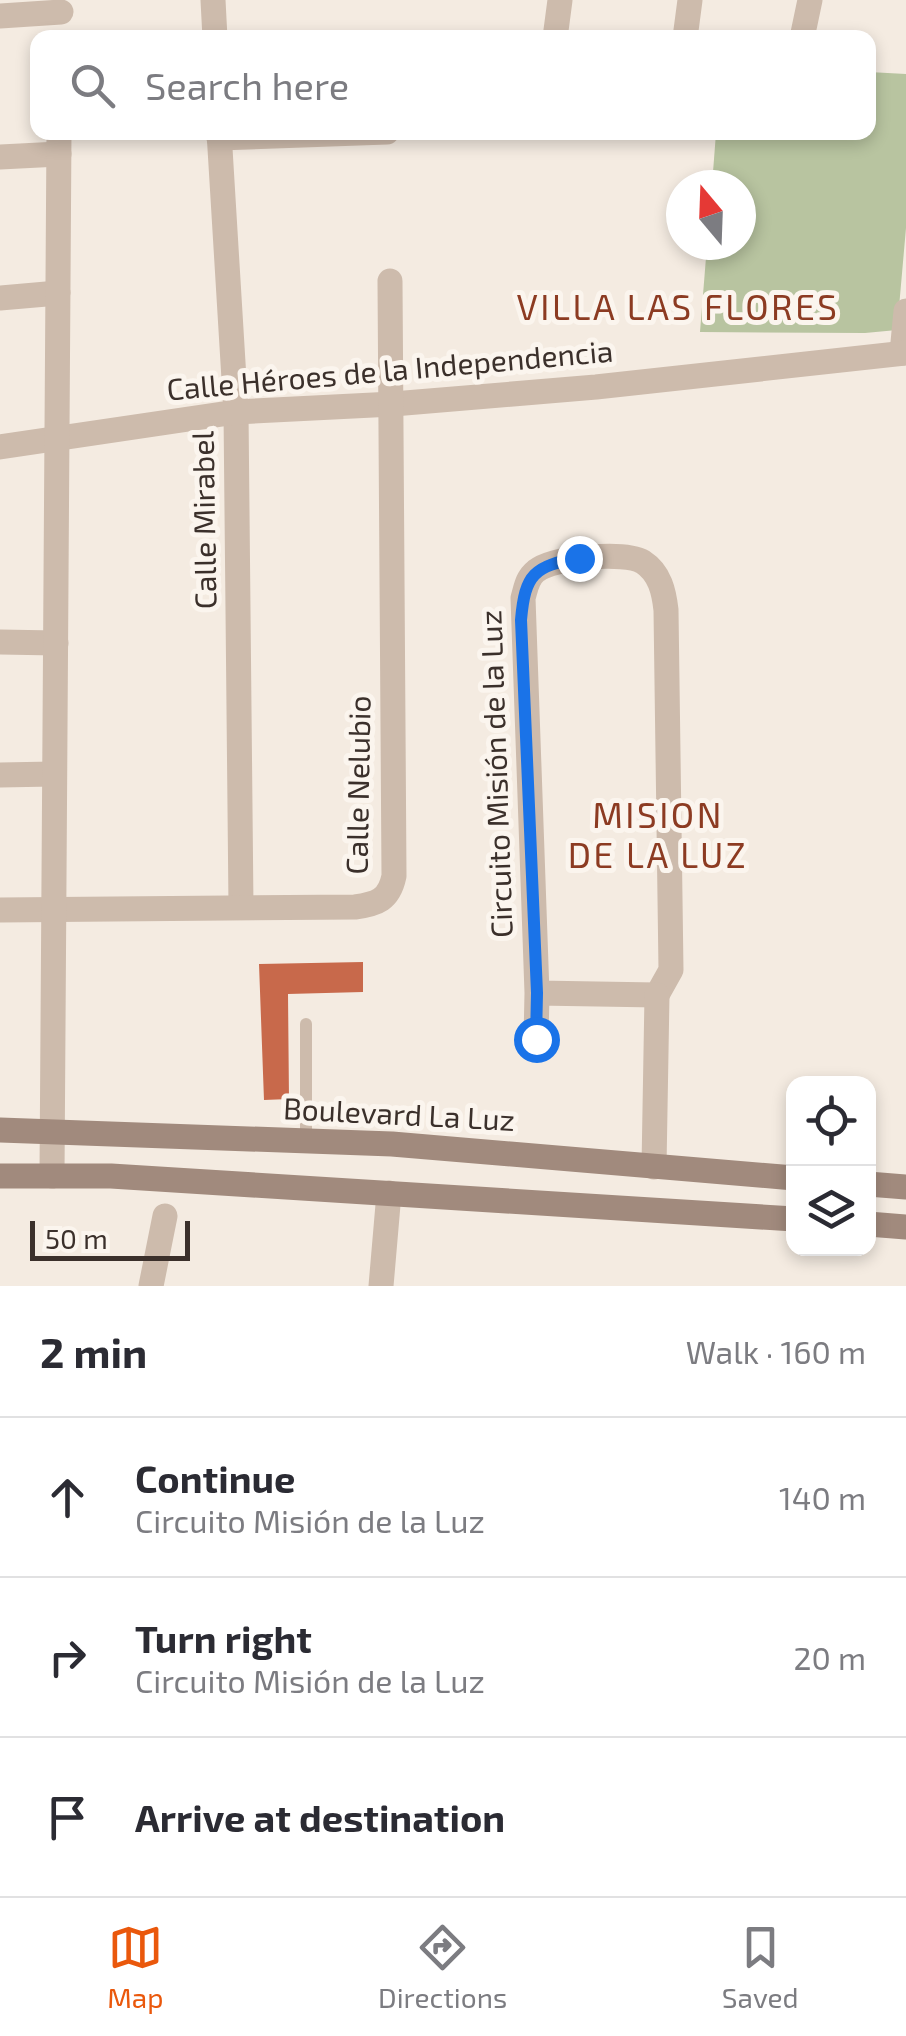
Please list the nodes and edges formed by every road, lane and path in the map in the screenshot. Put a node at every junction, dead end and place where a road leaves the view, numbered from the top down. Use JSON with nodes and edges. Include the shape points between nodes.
{"nodes":[{"id":1,"x":213,"y":0,"type":"edge"},
{"id":2,"x":560,"y":0,"type":"edge"},
{"id":3,"x":0,"y":16,"type":"edge"},
{"id":4,"x":61,"y":17,"type":"edge"},
{"id":5,"x":215,"y":30,"type":"edge"},
{"id":6,"x":556,"y":30,"type":"edge"},
{"id":7,"x":219,"y":140,"type":"edge"},
{"id":8,"x":59,"y":143,"type":"edge"},
{"id":9,"x":0,"y":157,"type":"edge"},
{"id":10,"x":390,"y":280,"type":"dead end"},
{"id":11,"x":58,"y":293,"type":"junction"},
{"id":12,"x":0,"y":298,"type":"edge"},
{"id":13,"x":906,"y":311,"type":"edge"},
{"id":14,"x":904,"y":353,"type":"edge"},
{"id":15,"x":393,"y":404,"type":"junction"},
{"id":16,"x":236,"y":412,"type":"junction"},
{"id":17,"x":55,"y":439,"type":"junction"},
{"id":18,"x":0,"y":447,"type":"edge"},
{"id":19,"x":0,"y":642,"type":"edge"},
{"id":20,"x":56,"y":643,"type":"junction"},
{"id":21,"x":54,"y":774,"type":"junction"},
{"id":22,"x":0,"y":775,"type":"edge"},
{"id":23,"x":240,"y":906,"type":"junction"},
{"id":24,"x":0,"y":910,"type":"edge"},
{"id":25,"x":54,"y":910,"type":"junction"},
{"id":26,"x":537,"y":993,"type":"junction"},
{"id":27,"x":657,"y":995,"type":"junction"},
{"id":28,"x":306,"y":1024,"type":"dead end"},
{"id":29,"x":536,"y":1039,"type":"dead end"},
{"id":30,"x":0,"y":1130,"type":"edge"},
{"id":31,"x":54,"y":1130,"type":"junction"},
{"id":32,"x":306,"y":1141,"type":"junction"},
{"id":33,"x":654,"y":1166,"type":"junction"},
{"id":34,"x":0,"y":1176,"type":"edge"},
{"id":35,"x":52,"y":1176,"type":"junction"},
{"id":36,"x":786,"y":1177,"type":"edge"},
{"id":37,"x":876,"y":1185,"type":"edge"},
{"id":38,"x":906,"y":1188,"type":"edge"},
{"id":39,"x":389,"y":1193,"type":"junction"},
{"id":40,"x":164,"y":1216,"type":"dead end"},
{"id":41,"x":786,"y":1218,"type":"edge"},
{"id":42,"x":876,"y":1225,"type":"edge"},
{"id":43,"x":906,"y":1227,"type":"edge"},
{"id":44,"x":151,"y":1286,"type":"edge"},
{"id":45,"x":382,"y":1286,"type":"edge"}],
"edges":[{"from":1,"to":5,"type":"street"},
{"from":2,"to":6,"type":"street"},
{"from":3,"to":4,"type":"street"},
{"from":7,"to":16,"type":"street","name":"Calle Mirabel"},
{"from":8,"to":9,"type":"street"},
{"from":8,"to":11,"type":"street"},
{"from":10,"to":15,"type":"street","name":"Calle Nelubio"},
{"from":11,"to":12,"type":"street"},
{"from":11,"to":17,"type":"street"},
{"from":13,"to":14,"type":"street"},
{"from":14,"to":15,"type":"street","name":"Calle Héroes de la Independencia"},
{"from":15,"to":16,"type":"street","name":"Calle Héroes de la Independencia"},
{"from":15,"to":23,"type":"street","name":"Calle Nelubio","via":[[392,887],[371,905]]},
{"from":16,"to":17,"type":"street","name":"Calle Héroes de la Independencia"},
{"from":16,"to":23,"type":"street","name":"Calle Mirabel"},
{"from":17,"to":18,"type":"street","name":"Calle Héroes de la Independencia"},
{"from":17,"to":20,"type":"street"},
{"from":19,"to":20,"type":"street"},
{"from":20,"to":21,"type":"street"},
{"from":21,"to":22,"type":"street"},
{"from":21,"to":25,"type":"street"},
{"from":23,"to":25,"type":"street","name":"Calle Nelubio"},
{"from":24,"to":25,"type":"street","name":"Calle Nelubio"},
{"from":25,"to":31,"type":"street"},
{"from":26,"to":27,"type":"street"},
{"from":26,"to":27,"type":"street","name":"Circuito Misión de la Luz","via":[[521,620],[527,582],[558,562],[632,558],[654,572],[664,596],[671,970]]},
{"from":26,"to":29,"type":"street","name":"Circuito Misión de la Luz"},
{"from":27,"to":33,"type":"street","name":"Circuito Misión de la Luz"},
{"from":28,"to":32,"type":"lane"},
{"from":30,"to":31,"type":"main road","name":"Boulevard La Luz"},
{"from":31,"to":32,"type":"main road","name":"Boulevard La Luz"},
{"from":31,"to":35,"type":"street"},
{"from":32,"to":33,"type":"main road","name":"Boulevard La Luz"},
{"from":33,"to":36,"type":"main road","name":"Boulevard La Luz"},
{"from":34,"to":35,"type":"main road"},
{"from":35,"to":39,"type":"main road"},
{"from":37,"to":38,"type":"main road"},
{"from":39,"to":41,"type":"main road"},
{"from":39,"to":45,"type":"street"},
{"from":40,"to":44,"type":"street"},
{"from":42,"to":43,"type":"main road"}]}
